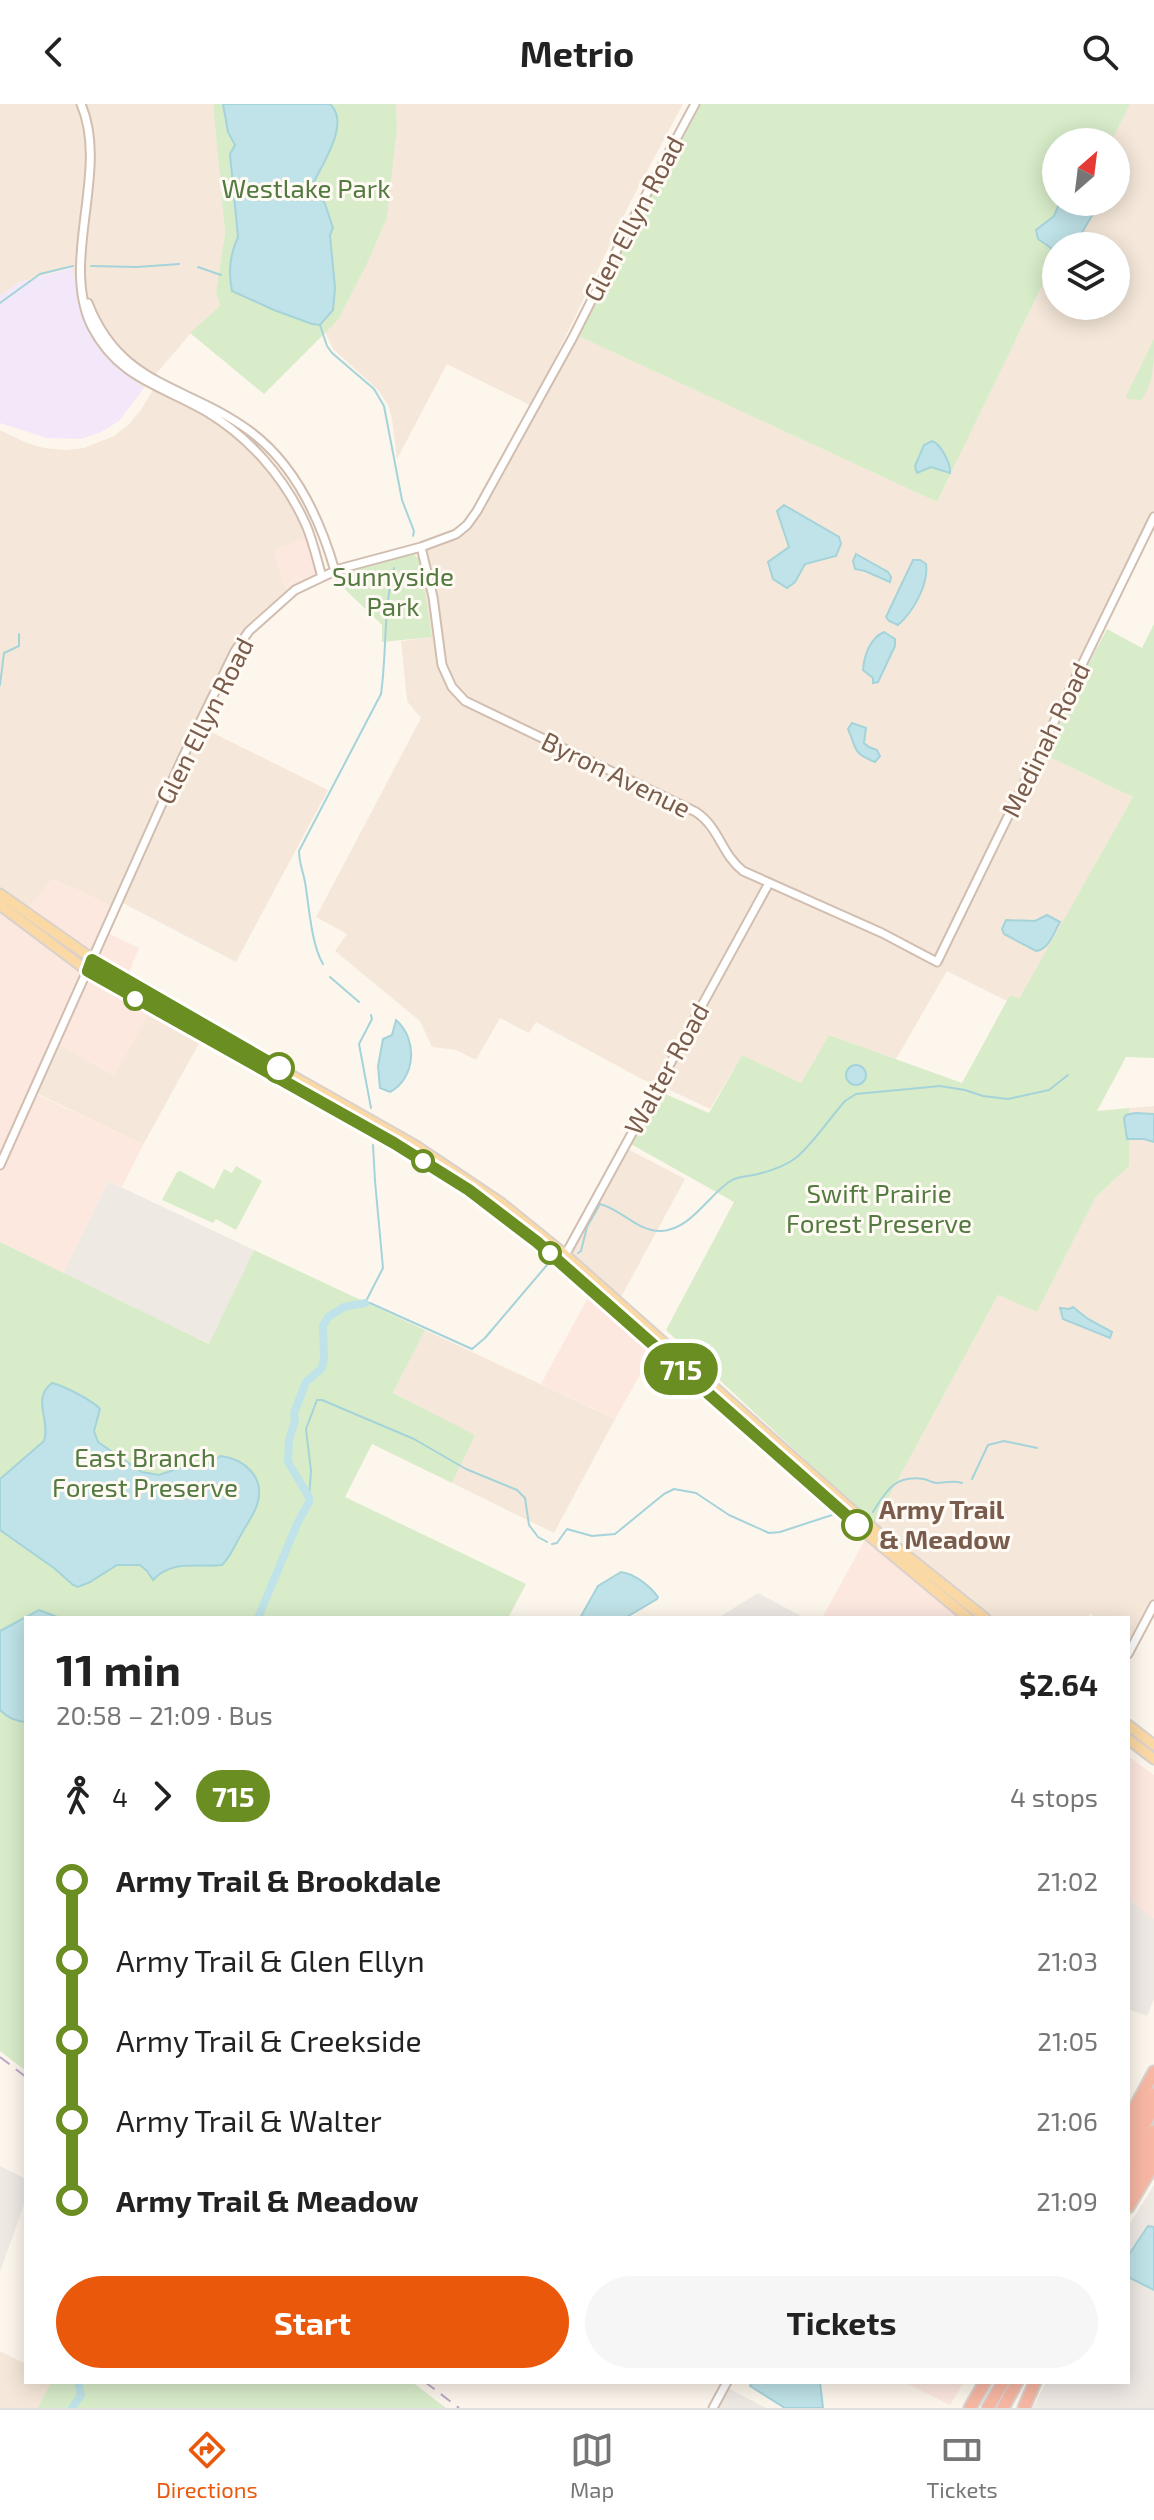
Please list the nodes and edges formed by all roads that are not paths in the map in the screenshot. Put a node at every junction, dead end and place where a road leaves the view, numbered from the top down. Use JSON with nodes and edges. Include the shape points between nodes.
{"nodes":[{"id":1,"x":81,"y":104,"type":"edge"},
{"id":2,"x":695,"y":104,"type":"edge"},
{"id":3,"x":83,"y":290,"type":"junction"},
{"id":4,"x":1154,"y":517,"type":"edge"},
{"id":5,"x":421,"y":547,"type":"junction"},
{"id":6,"x":335,"y":571,"type":"junction"},
{"id":7,"x":322,"y":577,"type":"junction"},
{"id":8,"x":769,"y":883,"type":"junction"},
{"id":9,"x":0,"y":894,"type":"edge"},
{"id":10,"x":0,"y":905,"type":"edge"},
{"id":11,"x":92,"y":960,"type":"junction"},
{"id":12,"x":937,"y":962,"type":"joint"},
{"id":13,"x":88,"y":971,"type":"junction"},
{"id":14,"x":279,"y":1068,"type":"junction"},
{"id":15,"x":268,"y":1072,"type":"junction"},
{"id":16,"x":393,"y":1137,"type":"junction"},
{"id":17,"x":0,"y":1165,"type":"edge"},
{"id":18,"x":551,"y":1253,"type":"junction"},
{"id":19,"x":563,"y":1253,"type":"junction"},
{"id":20,"x":1154,"y":1605,"type":"edge"},
{"id":21,"x":966,"y":1616,"type":"edge"},
{"id":22,"x":982,"y":1616,"type":"edge"},
{"id":23,"x":1130,"y":1650,"type":"edge"},
{"id":24,"x":1130,"y":1727,"type":"edge"},
{"id":25,"x":1130,"y":1741,"type":"edge"},
{"id":26,"x":1154,"y":1745,"type":"edge"},
{"id":27,"x":1154,"y":1759,"type":"edge"},
{"id":28,"x":1154,"y":2072,"type":"edge"},
{"id":29,"x":1154,"y":2094,"type":"edge"},
{"id":30,"x":1154,"y":2107,"type":"edge"},
{"id":31,"x":1130,"y":2116,"type":"edge"},
{"id":32,"x":1154,"y":2131,"type":"edge"},
{"id":33,"x":1130,"y":2134,"type":"edge"},
{"id":34,"x":1154,"y":2148,"type":"edge"},
{"id":35,"x":1130,"y":2152,"type":"edge"},
{"id":36,"x":1154,"y":2164,"type":"edge"},
{"id":37,"x":1130,"y":2174,"type":"edge"},
{"id":38,"x":1130,"y":2192,"type":"edge"},
{"id":39,"x":1130,"y":2204,"type":"edge"},
{"id":40,"x":726,"y":2384,"type":"edge"},
{"id":41,"x":984,"y":2384,"type":"edge"},
{"id":42,"x":1002,"y":2384,"type":"edge"},
{"id":43,"x":1016,"y":2384,"type":"edge"},
{"id":44,"x":1034,"y":2384,"type":"edge"},
{"id":45,"x":713,"y":2408,"type":"edge"},
{"id":46,"x":970,"y":2408,"type":"edge"},
{"id":47,"x":988,"y":2408,"type":"edge"},
{"id":48,"x":1003,"y":2408,"type":"edge"},
{"id":49,"x":1024,"y":2408,"type":"edge"}],
"edges":[{"from":1,"to":3,"type":"street","via":[[90,155]]},
{"from":2,"to":5,"type":"street","name":"Glen Ellyn Road","via":[[474,516],[456,534]]},
{"from":3,"to":6,"type":"street","via":[[96,324],[129,364],[223,413],[281,462],[315,517]]},
{"from":3,"to":7,"type":"street","via":[[91,325],[124,368],[220,420],[264,459],[306,524]]},
{"from":4,"to":12,"type":"street","name":"Medinah Road"},
{"from":5,"to":6,"type":"street","name":"Glen Ellyn Road"},
{"from":5,"to":8,"type":"street","name":"Byron Avenue","via":[[442,665],[460,697],[696,812],[736,865]]},
{"from":6,"to":7,"type":"street","name":"Glen Ellyn Road"},
{"from":7,"to":11,"type":"street","name":"Glen Ellyn Road","via":[[295,590],[249,631],[235,651]]},
{"from":8,"to":12,"type":"street","name":"Byron Avenue"},
{"from":8,"to":19,"type":"street","name":"Walter Road"},
{"from":9,"to":11,"type":"main road"},
{"from":10,"to":13,"type":"main road"},
{"from":11,"to":13,"type":"street","name":"Glen Ellyn Road"},
{"from":11,"to":14,"type":"main road"},
{"from":13,"to":15,"type":"main road"},
{"from":13,"to":17,"type":"street","name":"Glen Ellyn Road"},
{"from":14,"to":15,"type":"main road"},
{"from":14,"to":16,"type":"main road"},
{"from":15,"to":16,"type":"main road"},
{"from":16,"to":18,"type":"main road"},
{"from":16,"to":19,"type":"main road","via":[[474,1183]]},
{"from":18,"to":19,"type":"main road"},
{"from":18,"to":21,"type":"main road"},
{"from":19,"to":22,"type":"main road","via":[[871,1527]]},
{"from":20,"to":23,"type":"street"},
{"from":24,"to":26,"type":"main road"},
{"from":25,"to":27,"type":"main road"},
{"from":28,"to":31,"type":"highway"},
{"from":29,"to":33,"type":"highway"},
{"from":30,"to":35,"type":"highway"},
{"from":32,"to":37,"type":"highway"},
{"from":34,"to":38,"type":"highway"},
{"from":36,"to":39,"type":"highway"},
{"from":40,"to":45,"type":"street"},
{"from":41,"to":46,"type":"highway"},
{"from":42,"to":47,"type":"highway"},
{"from":43,"to":48,"type":"highway"},
{"from":44,"to":49,"type":"highway"}]}
